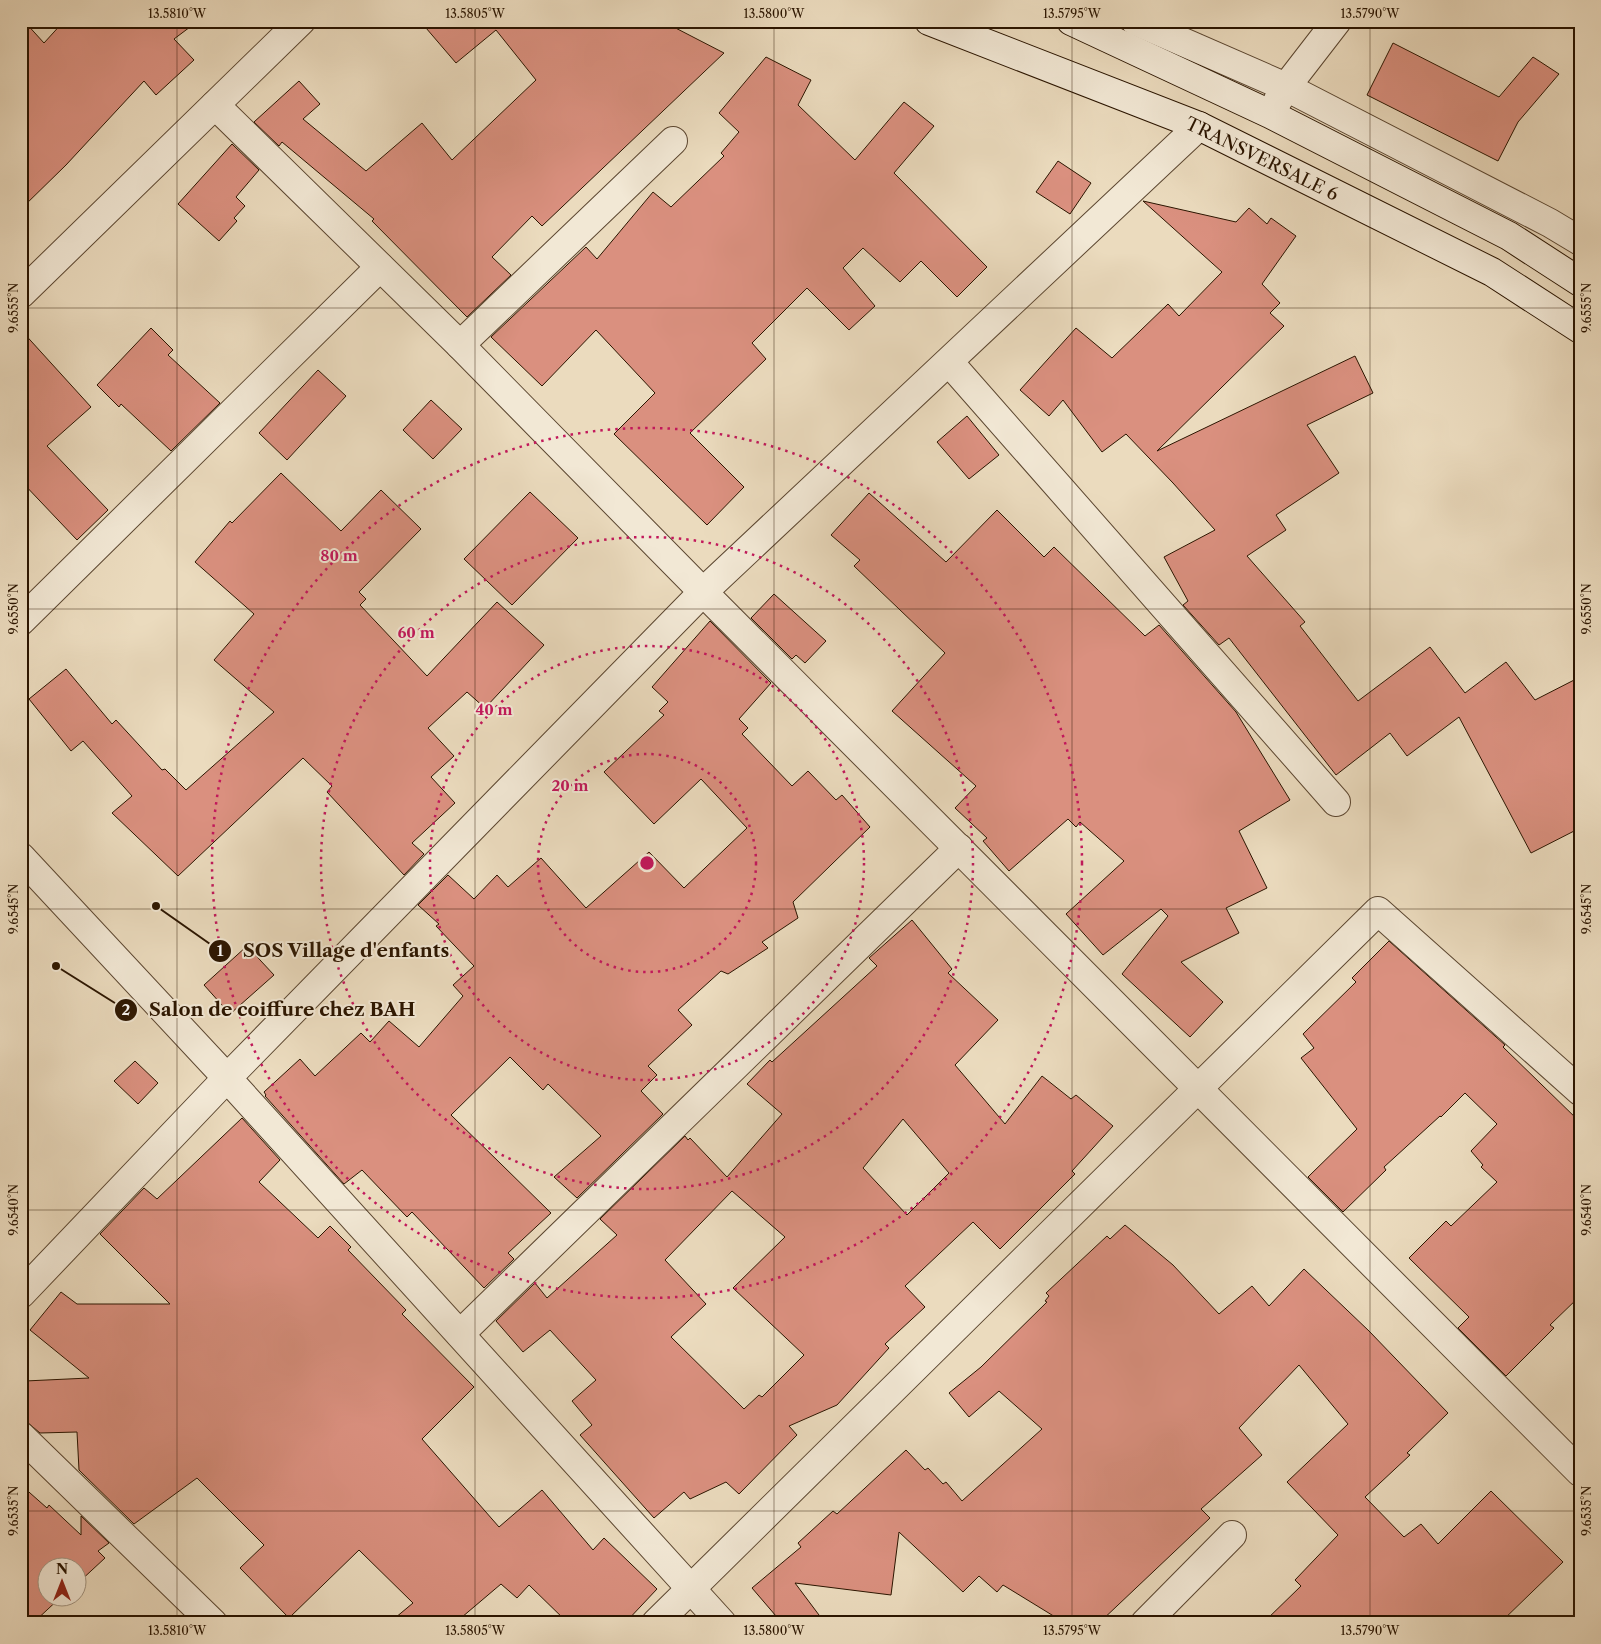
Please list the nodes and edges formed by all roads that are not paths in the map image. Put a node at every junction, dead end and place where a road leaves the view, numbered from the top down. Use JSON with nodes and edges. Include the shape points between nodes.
{"nodes":[{"id":1,"x":301,"y":21,"type":"edge"},
{"id":2,"x":929,"y":21,"type":"edge"},
{"id":3,"x":1071,"y":21,"type":"edge"},
{"id":4,"x":1135,"y":21,"type":"edge"},
{"id":5,"x":1337,"y":21,"type":"edge"},
{"id":6,"x":1286,"y":87,"type":"junction"},
{"id":7,"x":215,"y":105,"type":"junction"},
{"id":8,"x":1270,"y":114,"type":"junction"},
{"id":9,"x":1198,"y":126,"type":"junction"},
{"id":10,"x":673,"y":141,"type":"dead end"},
{"id":11,"x":1580,"y":241,"type":"edge"},
{"id":12,"x":380,"y":266,"type":"junction"},
{"id":13,"x":1580,"y":282,"type":"edge"},
{"id":14,"x":21,"y":294,"type":"edge"},
{"id":15,"x":1580,"y":329,"type":"edge"},
{"id":16,"x":460,"y":345,"type":"junction"},
{"id":17,"x":949,"y":362,"type":"junction"},
{"id":18,"x":703,"y":592,"type":"junction"},
{"id":19,"x":21,"y":621,"type":"edge"},
{"id":20,"x":1336,"y":802,"type":"dead end"},
{"id":21,"x":959,"y":848,"type":"junction"},
{"id":22,"x":21,"y":857,"type":"edge"},
{"id":23,"x":227,"y":1078,"type":"junction"},
{"id":24,"x":1199,"y":1089,"type":"junction"},
{"id":25,"x":1580,"y":1091,"type":"edge"},
{"id":26,"x":21,"y":1294,"type":"edge"},
{"id":27,"x":460,"y":1334,"type":"junction"},
{"id":28,"x":21,"y":1436,"type":"edge"},
{"id":29,"x":1580,"y":1472,"type":"edge"},
{"id":30,"x":1232,"y":1535,"type":"dead end"},
{"id":31,"x":691,"y":1589,"type":"junction"},
{"id":32,"x":213,"y":1623,"type":"edge"},
{"id":33,"x":656,"y":1623,"type":"edge"},
{"id":34,"x":722,"y":1623,"type":"edge"},
{"id":35,"x":1145,"y":1623,"type":"edge"}],
"edges":[{"from":1,"to":7,"type":"street"},
{"from":2,"to":9,"type":"street","name":"TRANSVERSALE 6"},
{"from":3,"to":8,"type":"street"},
{"from":4,"to":6,"type":"street"},
{"from":5,"to":6,"type":"street"},
{"from":6,"to":8,"type":"street"},
{"from":6,"to":11,"type":"street"},
{"from":7,"to":12,"type":"street"},
{"from":7,"to":14,"type":"street"},
{"from":8,"to":13,"type":"street","via":[[1509,236]]},
{"from":9,"to":15,"type":"street","name":"TRANSVERSALE 6","via":[[1492,272]]},
{"from":9,"to":17,"type":"street"},
{"from":10,"to":16,"type":"street"},
{"from":12,"to":16,"type":"street"},
{"from":12,"to":19,"type":"street"},
{"from":16,"to":18,"type":"street"},
{"from":17,"to":18,"type":"street"},
{"from":17,"to":20,"type":"street"},
{"from":18,"to":21,"type":"street"},
{"from":18,"to":23,"type":"street"},
{"from":21,"to":24,"type":"street"},
{"from":21,"to":27,"type":"street"},
{"from":22,"to":23,"type":"street"},
{"from":23,"to":26,"type":"street"},
{"from":23,"to":27,"type":"street"},
{"from":24,"to":25,"type":"street","via":[[1378,911]]},
{"from":24,"to":29,"type":"street"},
{"from":24,"to":31,"type":"street"},
{"from":27,"to":31,"type":"street"},
{"from":28,"to":32,"type":"street"},
{"from":30,"to":35,"type":"street"},
{"from":31,"to":33,"type":"street"},
{"from":31,"to":34,"type":"street"}]}
